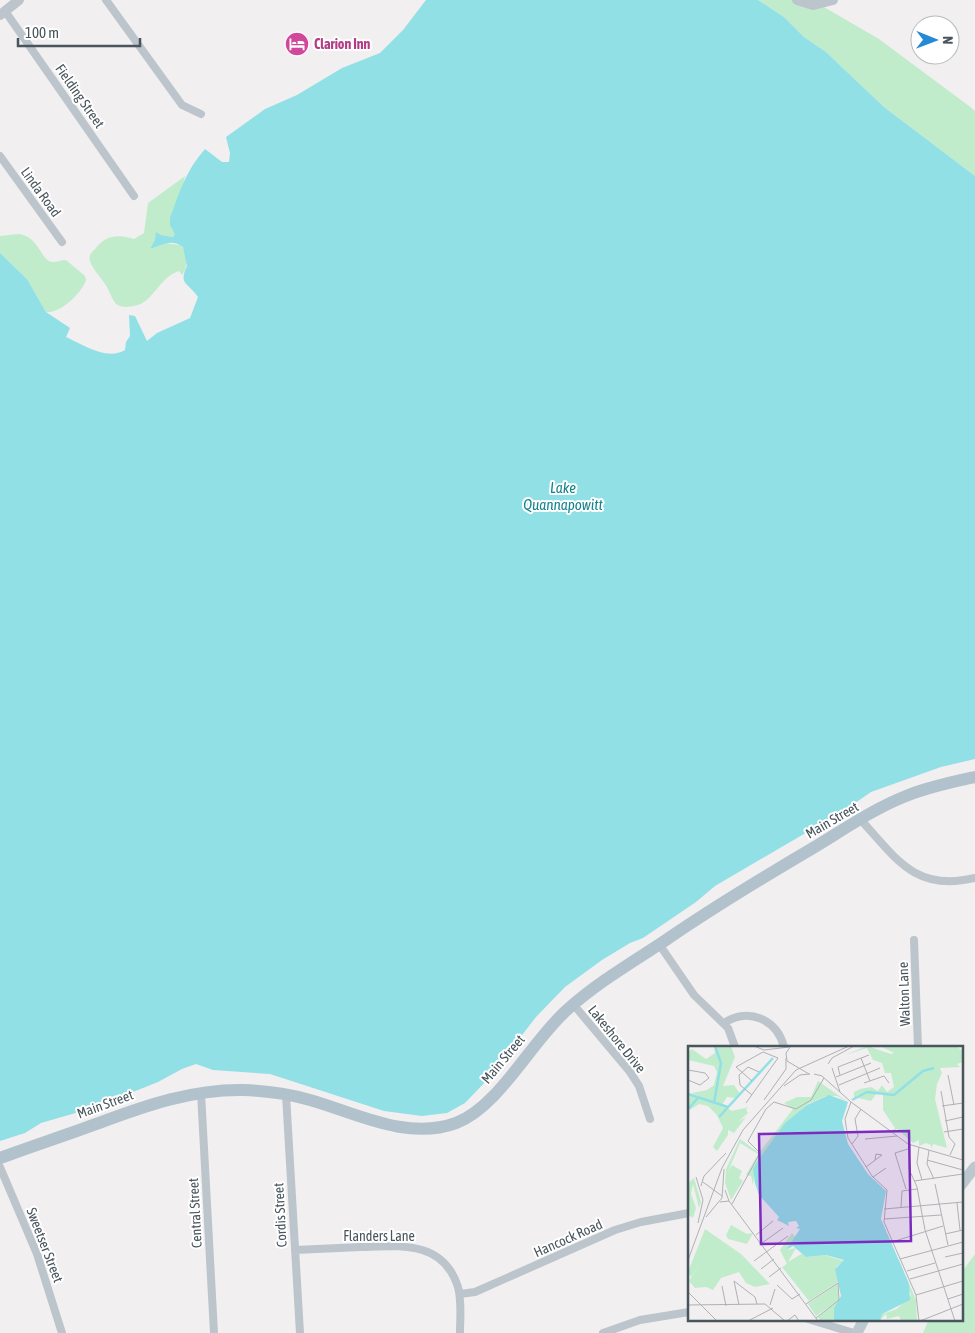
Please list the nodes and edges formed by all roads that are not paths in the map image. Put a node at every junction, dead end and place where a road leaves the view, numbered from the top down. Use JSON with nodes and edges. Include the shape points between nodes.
{"nodes":[{"id":1,"x":19,"y":0,"type":"edge"},
{"id":2,"x":106,"y":0,"type":"edge"},
{"id":3,"x":797,"y":0,"type":"edge"},
{"id":4,"x":833,"y":0,"type":"edge"},
{"id":5,"x":2,"y":13,"type":"edge"},
{"id":6,"x":200,"y":114,"type":"dead end"},
{"id":7,"x":0,"y":156,"type":"edge"},
{"id":8,"x":134,"y":196,"type":"dead end"},
{"id":9,"x":62,"y":242,"type":"dead end"},
{"id":10,"x":975,"y":777,"type":"edge"},
{"id":11,"x":861,"y":820,"type":"junction"},
{"id":12,"x":975,"y":878,"type":"edge"},
{"id":13,"x":914,"y":940,"type":"dead end"},
{"id":14,"x":659,"y":944,"type":"junction"},
{"id":15,"x":573,"y":1004,"type":"junction"},
{"id":16,"x":724,"y":1023,"type":"junction"},
{"id":17,"x":735,"y":1046,"type":"edge"},
{"id":18,"x":783,"y":1046,"type":"edge"},
{"id":19,"x":918,"y":1046,"type":"edge"},
{"id":20,"x":201,"y":1092,"type":"junction"},
{"id":21,"x":286,"y":1095,"type":"junction"},
{"id":22,"x":650,"y":1119,"type":"dead end"},
{"id":23,"x":0,"y":1158,"type":"edge"},
{"id":24,"x":0,"y":1167,"type":"edge"},
{"id":25,"x":975,"y":1167,"type":"edge"},
{"id":26,"x":962,"y":1184,"type":"edge"},
{"id":27,"x":688,"y":1213,"type":"edge"},
{"id":28,"x":295,"y":1250,"type":"junction"},
{"id":29,"x":460,"y":1294,"type":"junction"},
{"id":30,"x":688,"y":1312,"type":"edge"},
{"id":31,"x":812,"y":1320,"type":"edge"},
{"id":32,"x":863,"y":1320,"type":"edge"},
{"id":33,"x":62,"y":1333,"type":"edge"},
{"id":34,"x":214,"y":1333,"type":"edge"},
{"id":35,"x":300,"y":1333,"type":"edge"},
{"id":36,"x":460,"y":1333,"type":"edge"},
{"id":37,"x":603,"y":1333,"type":"edge"},
{"id":38,"x":855,"y":1333,"type":"edge"}],
"edges":[{"from":1,"to":5,"type":"street"},
{"from":2,"to":6,"type":"street","via":[[182,105]]},
{"from":3,"to":4,"type":"street","via":[[813,5]]},
{"from":5,"to":8,"type":"street","name":"Fielding Street"},
{"from":7,"to":9,"type":"street","name":"Linda Road"},
{"from":10,"to":11,"type":"main road","name":"Main Street","via":[[905,796]]},
{"from":11,"to":12,"type":"street","via":[[904,865],[923,877],[944,883]]},
{"from":11,"to":14,"type":"main road","name":"Main Street","via":[[746,887]]},
{"from":13,"to":19,"type":"street","name":"Walton Lane"},
{"from":14,"to":15,"type":"main road","name":"Main Street"},
{"from":14,"to":16,"type":"street","via":[[694,995]]},
{"from":15,"to":21,"type":"main road","name":"Main Street","via":[[544,1032],[491,1097],[455,1123],[430,1127],[382,1124]]},
{"from":15,"to":22,"type":"street","name":"Lakeshore Drive","via":[[630,1072]]},
{"from":16,"to":17,"type":"street"},
{"from":16,"to":18,"type":"street","via":[[743,1015],[760,1018],[773,1027]]},
{"from":20,"to":21,"type":"main road","name":"Main Street","via":[[248,1090]]},
{"from":20,"to":23,"type":"main road","name":"Main Street","via":[[159,1101]]},
{"from":20,"to":34,"type":"street","name":"Central Street"},
{"from":21,"to":28,"type":"street","name":"Cordis Street"},
{"from":24,"to":33,"type":"street","name":"Sweetser Street","via":[[37,1254]]},
{"from":25,"to":26,"type":"main road"},
{"from":27,"to":29,"type":"street","name":"Hancock Road","via":[[634,1224],[475,1292]]},
{"from":28,"to":29,"type":"street","name":"Flanders Lane","via":[[417,1248],[434,1255],[446,1266]]},
{"from":28,"to":35,"type":"street","name":"Cordis Street"},
{"from":29,"to":36,"type":"street","name":"Flanders Lane"},
{"from":30,"to":37,"type":"street","via":[[640,1320]]},
{"from":31,"to":38,"type":"street"},
{"from":32,"to":38,"type":"main road"}]}
